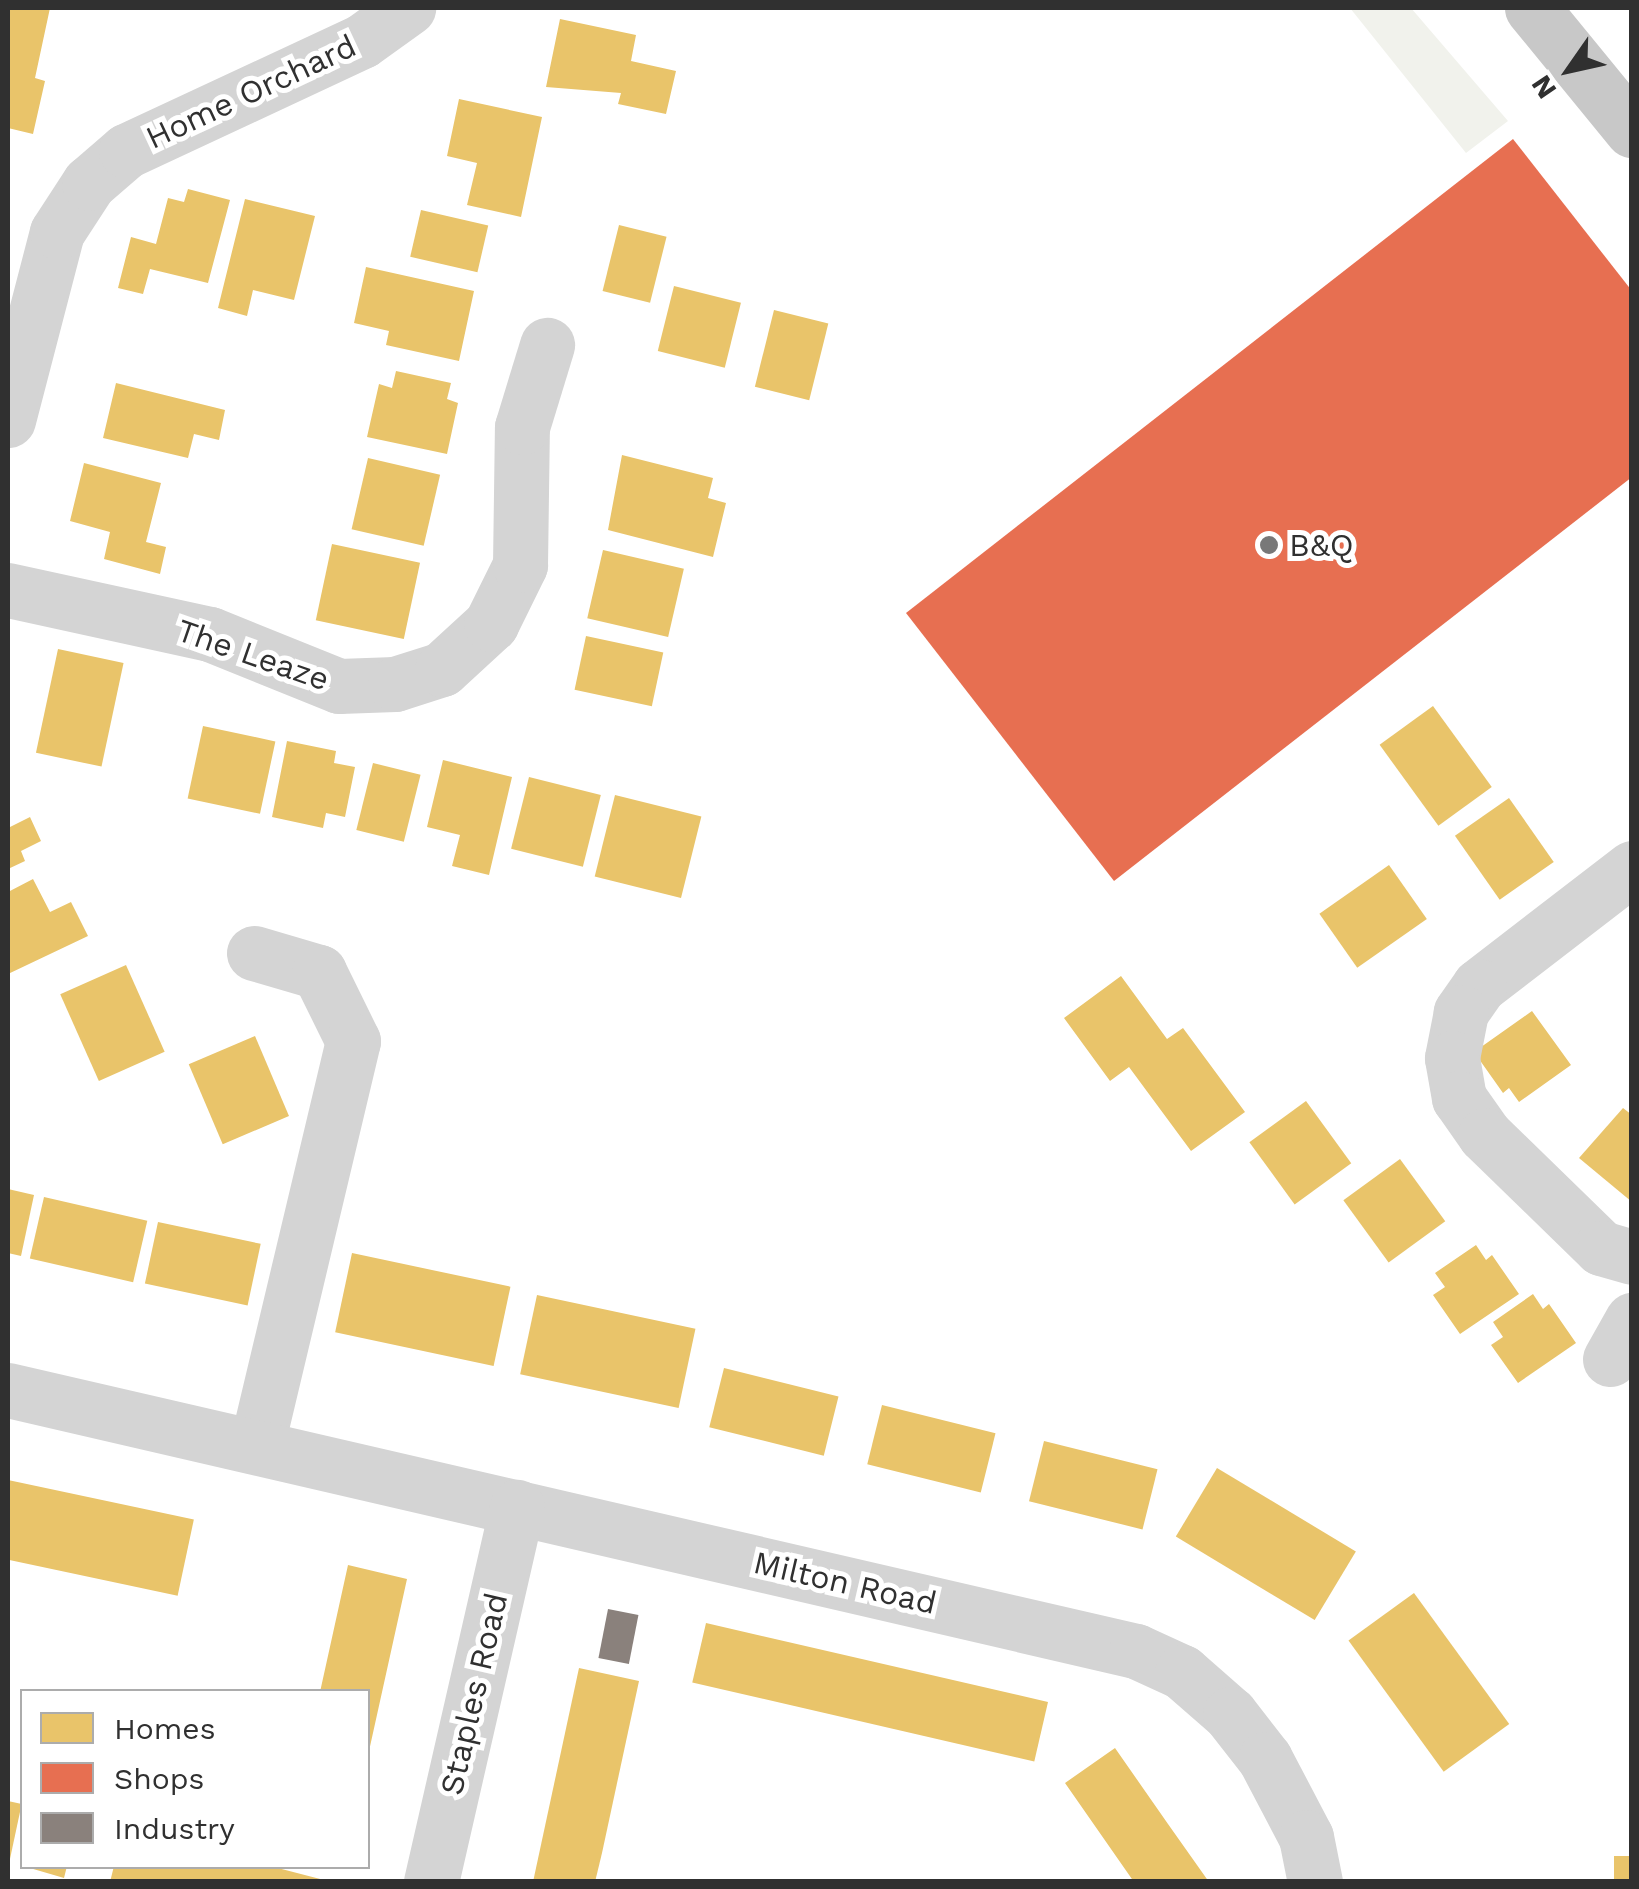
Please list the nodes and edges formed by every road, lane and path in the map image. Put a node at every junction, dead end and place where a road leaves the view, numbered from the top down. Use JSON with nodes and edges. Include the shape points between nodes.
{"nodes":[{"id":1,"x":408,"y":8,"type":"edge"},
{"id":2,"x":1532,"y":8,"type":"edge"},
{"id":3,"x":1632,"y":130,"type":"edge"},
{"id":4,"x":16,"y":339,"type":"edge"},
{"id":5,"x":547,"y":344,"type":"dead end"},
{"id":6,"x":8,"y":420,"type":"edge"},
{"id":7,"x":8,"y":590,"type":"edge"},
{"id":8,"x":1632,"y":868,"type":"edge"},
{"id":9,"x":254,"y":953,"type":"dead end"},
{"id":10,"x":1632,"y":1257,"type":"edge"},
{"id":11,"x":8,"y":1390,"type":"edge"},
{"id":12,"x":257,"y":1445,"type":"junction"},
{"id":13,"x":517,"y":1507,"type":"junction"},
{"id":14,"x":431,"y":1882,"type":"edge"},
{"id":15,"x":1315,"y":1882,"type":"edge"}],
"edges":[{"from":1,"to":4,"type":"street","name":"Home Orchard","via":[[362,41],[190,117],[114,162],[89,184],[56,232]]},
{"from":2,"to":3,"type":"main road"},
{"from":4,"to":6,"type":"street","name":"Home Orchard"},
{"from":5,"to":7,"type":"street","name":"The Leaze","via":[[522,427],[520,565],[491,624],[442,669],[395,684],[340,686],[210,634]]},
{"from":8,"to":10,"type":"street","via":[[1480,986],[1461,1012],[1452,1058],[1458,1098],[1485,1135],[1601,1248]]},
{"from":9,"to":12,"type":"street","via":[[320,972],[353,1041]]},
{"from":11,"to":12,"type":"street","name":"Milton Road"},
{"from":12,"to":13,"type":"street","name":"Milton Road"},
{"from":13,"to":14,"type":"street","name":"Staples Road"},
{"from":13,"to":15,"type":"street","name":"Milton Road","via":[[1136,1651],[1182,1672],[1230,1714],[1265,1759],[1306,1836]]}]}
